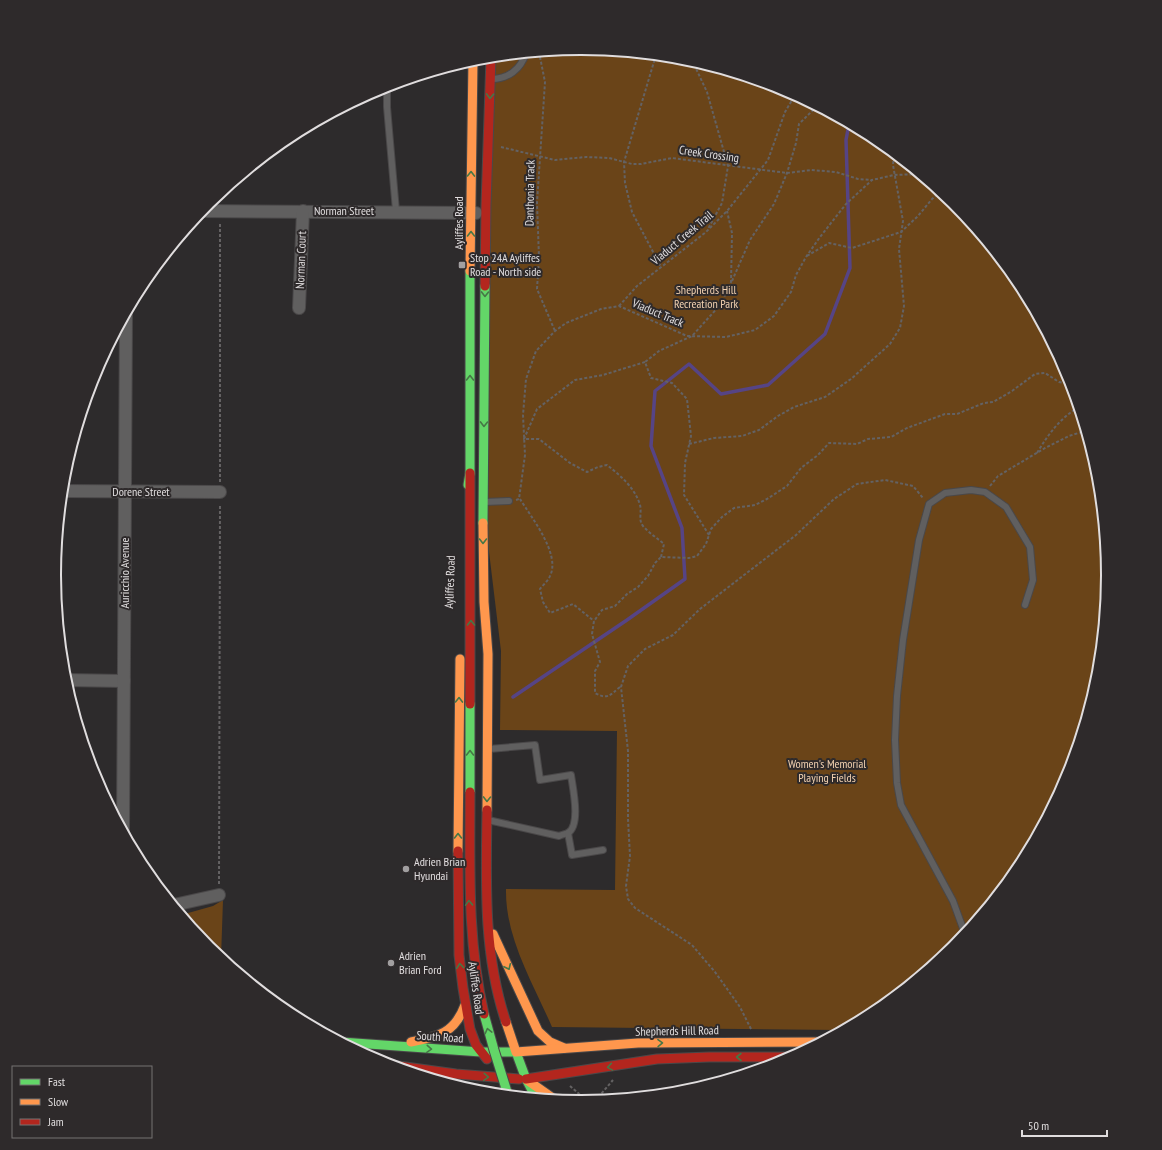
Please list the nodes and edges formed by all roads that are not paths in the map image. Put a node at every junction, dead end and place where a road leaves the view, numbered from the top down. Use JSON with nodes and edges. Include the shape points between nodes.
{"nodes":[{"id":1,"x":525,"y":58,"type":"edge"},
{"id":2,"x":491,"y":63,"type":"edge"},
{"id":3,"x":473,"y":67,"type":"edge"},
{"id":4,"x":490,"y":79,"type":"junction"},
{"id":5,"x":387,"y":93,"type":"edge"},
{"id":6,"x":209,"y":211,"type":"edge"},
{"id":7,"x":304,"y":211,"type":"junction"},
{"id":8,"x":396,"y":211,"type":"junction"},
{"id":9,"x":470,"y":213,"type":"junction"},
{"id":10,"x":486,"y":213,"type":"junction"},
{"id":11,"x":299,"y":308,"type":"dead end"},
{"id":12,"x":126,"y":324,"type":"edge"},
{"id":13,"x":470,"y":473,"type":"junction"},
{"id":14,"x":68,"y":491,"type":"edge"},
{"id":15,"x":125,"y":492,"type":"junction"},
{"id":16,"x":220,"y":492,"type":"road end"},
{"id":17,"x":509,"y":501,"type":"road end"},
{"id":18,"x":483,"y":502,"type":"junction"},
{"id":19,"x":1026,"y":605,"type":"dead end"},
{"id":20,"x":461,"y":622,"type":"dead end"},
{"id":21,"x":460,"y":651,"type":"dead end"},
{"id":22,"x":72,"y":680,"type":"edge"},
{"id":23,"x":124,"y":681,"type":"junction"},
{"id":24,"x":487,"y":749,"type":"junction"},
{"id":25,"x":123,"y":820,"type":"edge"},
{"id":26,"x":486,"y":820,"type":"junction"},
{"id":27,"x":568,"y":833,"type":"junction"},
{"id":28,"x":603,"y":850,"type":"dead end"},
{"id":29,"x":219,"y":895,"type":"road end"},
{"id":30,"x":178,"y":904,"type":"edge"},
{"id":31,"x":487,"y":919,"type":"junction"},
{"id":32,"x":963,"y":928,"type":"edge"},
{"id":33,"x":465,"y":1005,"type":"junction"},
{"id":34,"x":778,"y":1042,"type":"junction"},
{"id":35,"x":809,"y":1042,"type":"edge"},
{"id":36,"x":356,"y":1043,"type":"edge"},
{"id":37,"x":390,"y":1046,"type":"junction"},
{"id":38,"x":565,"y":1049,"type":"junction"},
{"id":39,"x":536,"y":1051,"type":"joint"},
{"id":40,"x":481,"y":1052,"type":"junction"},
{"id":41,"x":516,"y":1052,"type":"junction"},
{"id":42,"x":778,"y":1056,"type":"edge"},
{"id":43,"x":767,"y":1060,"type":"edge"},
{"id":44,"x":424,"y":1070,"type":"edge"},
{"id":45,"x":524,"y":1079,"type":"junction"},
{"id":46,"x":498,"y":1088,"type":"edge"},
{"id":47,"x":506,"y":1090,"type":"edge"},
{"id":48,"x":533,"y":1093,"type":"edge"},
{"id":49,"x":546,"y":1094,"type":"edge"}],
"edges":[{"from":1,"to":4,"type":"lane","via":[[513,73],[499,79]]},
{"from":2,"to":4,"type":"main road","name":"Ayliffes Road"},
{"from":9,"to":3,"type":"main road","name":"Ayliffes Road","one_way":true},
{"from":4,"to":10,"type":"main road","name":"Ayliffes Road","one_way":true},
{"from":5,"to":8,"type":"lane"},
{"from":6,"to":7,"type":"street","name":"Norman Street"},
{"from":7,"to":8,"type":"street","name":"Norman Street"},
{"from":7,"to":11,"type":"street","name":"Norman Court"},
{"from":8,"to":9,"type":"street","name":"Norman Street"},
{"from":9,"to":10,"type":"street","name":"Norman Street"},
{"from":13,"to":9,"type":"main road","name":"Ayliffes Road","one_way":true},
{"from":10,"to":18,"type":"main road","name":"Ayliffes Road","one_way":true},
{"from":12,"to":15,"type":"street","name":"Auricchio Avenue"},
{"from":13,"to":20,"type":"main road","name":"Ayliffes Road","via":[[464,528]]},
{"from":47,"to":13,"type":"main road","one_way":true,"bridge":true,"via":[[484,1016],[473,954],[469,890]]},
{"from":14,"to":15,"type":"street","name":"Dorene Street"},
{"from":15,"to":16,"type":"street","name":"Dorene Street"},
{"from":15,"to":23,"type":"street","name":"Auricchio Avenue"},
{"from":17,"to":18,"type":"lane"},
{"from":18,"to":24,"type":"main road","name":"Ayliffes Road","one_way":true,"via":[[484,602],[488,654]]},
{"from":19,"to":32,"type":"lane","via":[[1033,580],[1030,547],[1006,507],[985,492],[971,490],[945,493],[929,504],[919,540],[898,682],[895,740],[897,782],[901,805],[953,901]]},
{"from":33,"to":21,"type":"main road","name":"Ayliffes Road","one_way":true,"via":[[458,926]]},
{"from":22,"to":23,"type":"street"},
{"from":23,"to":25,"type":"street","name":"Auricchio Avenue"},
{"from":24,"to":26,"type":"main road","name":"Ayliffes Road","one_way":true},
{"from":24,"to":27,"type":"lane","via":[[535,745],[540,780],[571,775],[575,808],[574,825]]},
{"from":26,"to":27,"type":"lane","via":[[558,836]]},
{"from":26,"to":31,"type":"main road","name":"Ayliffes Road"},
{"from":27,"to":28,"type":"lane","via":[[572,855]]},
{"from":29,"to":30,"type":"street"},
{"from":31,"to":38,"type":"main road","one_way":true,"via":[[538,1031],[550,1043]]},
{"from":31,"to":41,"type":"main road","name":"Ayliffes Road","via":[[494,980]]},
{"from":33,"to":37,"type":"main road","via":[[459,1020],[448,1030],[428,1038]]},
{"from":33,"to":40,"type":"main road","name":"Ayliffes Road","via":[[474,1041]]},
{"from":34,"to":35,"type":"main road","name":"Shepherds Hill Road"},
{"from":38,"to":34,"type":"main road","name":"Shepherds Hill Road","one_way":true,"via":[[638,1043]]},
{"from":34,"to":42,"type":"street"},
{"from":36,"to":37,"type":"main road","name":"South Road"},
{"from":37,"to":40,"type":"main road","name":"South Road","one_way":true},
{"from":38,"to":39,"type":"main road","name":"Shepherds Hill Road"},
{"from":39,"to":41,"type":"main road","name":"South Road"},
{"from":40,"to":41,"type":"main road","name":"South Road"},
{"from":40,"to":45,"type":"main road","name":"Ayliffes Road","via":[[509,1075]]},
{"from":41,"to":45,"type":"main road","name":"Ayliffes Road"},
{"from":43,"to":45,"type":"main road","one_way":true,"via":[[657,1059]]},
{"from":44,"to":45,"type":"main road","one_way":true},
{"from":45,"to":46,"type":"main road"},
{"from":45,"to":48,"type":"main road"},
{"from":45,"to":49,"type":"main road"}]}
